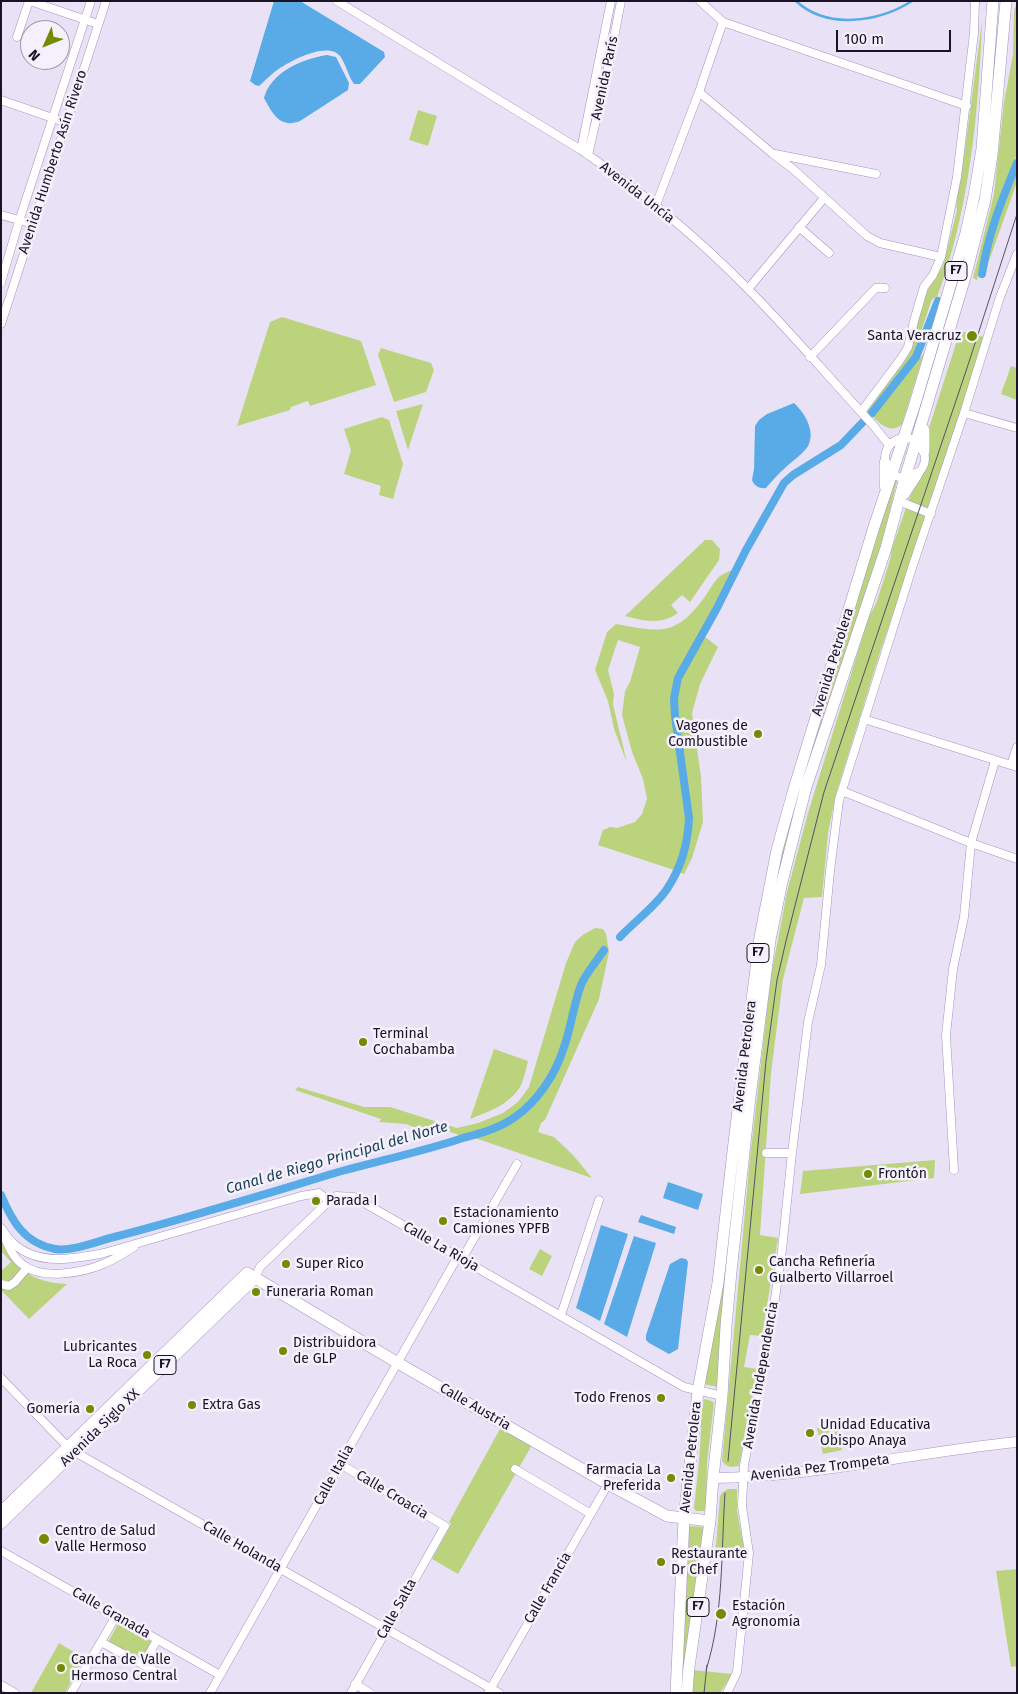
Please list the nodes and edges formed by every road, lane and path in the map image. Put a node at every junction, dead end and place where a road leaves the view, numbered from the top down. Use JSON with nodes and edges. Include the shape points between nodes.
{"nodes":[{"id":1,"x":29,"y":1,"type":"edge"},
{"id":2,"x":91,"y":1,"type":"edge"},
{"id":3,"x":106,"y":1,"type":"edge"},
{"id":4,"x":336,"y":1,"type":"edge"},
{"id":5,"x":611,"y":1,"type":"edge"},
{"id":6,"x":621,"y":1,"type":"edge"},
{"id":7,"x":700,"y":1,"type":"edge"},
{"id":8,"x":975,"y":1,"type":"edge"},
{"id":9,"x":986,"y":1,"type":"edge"},
{"id":10,"x":993,"y":1,"type":"edge"},
{"id":11,"x":1006,"y":1,"type":"edge"},
{"id":12,"x":1014,"y":1,"type":"edge"},
{"id":13,"x":85,"y":20,"type":"junction"},
{"id":14,"x":723,"y":22,"type":"junction"},
{"id":15,"x":98,"y":24,"type":"junction"},
{"id":16,"x":1004,"y":25,"type":"junction"},
{"id":17,"x":990,"y":32,"type":"junction"},
{"id":18,"x":17,"y":37,"type":"dead end"},
{"id":19,"x":699,"y":92,"type":"junction"},
{"id":20,"x":1,"y":100,"type":"edge"},
{"id":21,"x":966,"y":106,"type":"junction"},
{"id":22,"x":53,"y":118,"type":"junction"},
{"id":23,"x":67,"y":123,"type":"junction"},
{"id":24,"x":585,"y":152,"type":"junction"},
{"id":25,"x":772,"y":154,"type":"junction"},
{"id":26,"x":876,"y":174,"type":"dead end"},
{"id":27,"x":824,"y":198,"type":"junction"},
{"id":28,"x":656,"y":205,"type":"junction"},
{"id":29,"x":1,"y":215,"type":"edge"},
{"id":30,"x":20,"y":220,"type":"junction"},
{"id":31,"x":33,"y":224,"type":"junction"},
{"id":32,"x":799,"y":227,"type":"junction"},
{"id":33,"x":829,"y":253,"type":"dead end"},
{"id":34,"x":1017,"y":254,"type":"edge"},
{"id":35,"x":941,"y":257,"type":"junction"},
{"id":36,"x":2,"y":280,"type":"edge"},
{"id":37,"x":885,"y":288,"type":"dead end"},
{"id":38,"x":748,"y":289,"type":"junction"},
{"id":39,"x":1,"y":324,"type":"edge"},
{"id":40,"x":810,"y":357,"type":"junction"},
{"id":41,"x":861,"y":412,"type":"junction"},
{"id":42,"x":964,"y":413,"type":"junction"},
{"id":43,"x":918,"y":415,"type":"junction"},
{"id":44,"x":1017,"y":428,"type":"edge"},
{"id":45,"x":895,"y":441,"type":"junction"},
{"id":46,"x":916,"y":441,"type":"junction"},
{"id":47,"x":924,"y":451,"type":"junction"},
{"id":48,"x":885,"y":463,"type":"junction"},
{"id":49,"x":893,"y":474,"type":"junction"},
{"id":50,"x":917,"y":474,"type":"junction"},
{"id":51,"x":905,"y":478,"type":"junction"},
{"id":52,"x":886,"y":495,"type":"junction"},
{"id":53,"x":899,"y":501,"type":"junction"},
{"id":54,"x":931,"y":514,"type":"junction"},
{"id":55,"x":864,"y":719,"type":"junction"},
{"id":56,"x":1017,"y":747,"type":"edge"},
{"id":57,"x":995,"y":761,"type":"junction"},
{"id":58,"x":1014,"y":766,"type":"edge"},
{"id":59,"x":842,"y":791,"type":"junction"},
{"id":60,"x":971,"y":843,"type":"junction"},
{"id":61,"x":1017,"y":859,"type":"edge"},
{"id":62,"x":766,"y":1153,"type":"dead end"},
{"id":63,"x":792,"y":1153,"type":"junction"},
{"id":64,"x":517,"y":1164,"type":"dead end"},
{"id":65,"x":954,"y":1170,"type":"dead end"},
{"id":66,"x":599,"y":1200,"type":"dead end"},
{"id":67,"x":329,"y":1201,"type":"junction"},
{"id":68,"x":1,"y":1229,"type":"edge"},
{"id":69,"x":145,"y":1241,"type":"junction"},
{"id":70,"x":460,"y":1258,"type":"junction"},
{"id":71,"x":28,"y":1268,"type":"junction"},
{"id":72,"x":254,"y":1273,"type":"junction"},
{"id":73,"x":1,"y":1284,"type":"edge"},
{"id":74,"x":561,"y":1316,"type":"junction"},
{"id":75,"x":398,"y":1363,"type":"junction"},
{"id":76,"x":1,"y":1378,"type":"edge"},
{"id":77,"x":698,"y":1391,"type":"junction"},
{"id":78,"x":722,"y":1396,"type":"junction"},
{"id":79,"x":1017,"y":1442,"type":"edge"},
{"id":80,"x":72,"y":1449,"type":"junction"},
{"id":81,"x":340,"y":1464,"type":"junction"},
{"id":82,"x":515,"y":1469,"type":"dead end"},
{"id":83,"x":744,"y":1477,"type":"junction"},
{"id":84,"x":713,"y":1478,"type":"junction"},
{"id":85,"x":608,"y":1484,"type":"junction"},
{"id":86,"x":1,"y":1512,"type":"edge"},
{"id":87,"x":591,"y":1514,"type":"junction"},
{"id":88,"x":684,"y":1519,"type":"junction"},
{"id":89,"x":710,"y":1521,"type":"junction"},
{"id":90,"x":1,"y":1523,"type":"edge"},
{"id":91,"x":445,"y":1526,"type":"joint"},
{"id":92,"x":1,"y":1551,"type":"edge"},
{"id":93,"x":281,"y":1569,"type":"junction"},
{"id":94,"x":116,"y":1616,"type":"junction"},
{"id":95,"x":386,"y":1628,"type":"junction"},
{"id":96,"x":157,"y":1640,"type":"junction"},
{"id":97,"x":101,"y":1642,"type":"junction"},
{"id":98,"x":143,"y":1665,"type":"junction"},
{"id":99,"x":157,"y":1672,"type":"dead end"},
{"id":100,"x":220,"y":1675,"type":"junction"},
{"id":101,"x":355,"y":1684,"type":"junction"},
{"id":102,"x":1,"y":1685,"type":"edge"},
{"id":103,"x":489,"y":1690,"type":"edge"},
{"id":104,"x":15,"y":1693,"type":"edge"},
{"id":105,"x":71,"y":1693,"type":"edge"},
{"id":106,"x":210,"y":1693,"type":"edge"},
{"id":107,"x":350,"y":1693,"type":"edge"},
{"id":108,"x":370,"y":1693,"type":"edge"},
{"id":109,"x":499,"y":1693,"type":"edge"},
{"id":110,"x":676,"y":1693,"type":"edge"},
{"id":111,"x":688,"y":1693,"type":"edge"},
{"id":112,"x":726,"y":1693,"type":"edge"}],
"edges":[{"from":1,"to":13,"type":"street"},
{"from":1,"to":18,"type":"street"},
{"from":2,"to":13,"type":"street","name":"Avenida Humberto Asín Rivero"},
{"from":3,"to":15,"type":"street","name":"Avenida Humberto Asín Rivero"},
{"from":4,"to":24,"type":"street","name":"Avenida Uncía"},
{"from":5,"to":24,"type":"street","name":"Avenida París"},
{"from":6,"to":24,"type":"street","name":"Avenida París","via":[[609,64]]},
{"from":7,"to":14,"type":"street"},
{"from":8,"to":21,"type":"street"},
{"from":9,"to":17,"type":"highway"},
{"from":10,"to":17,"type":"highway","number":"F7"},
{"from":11,"to":16,"type":"highway","number":"F7"},
{"from":12,"to":16,"type":"highway"},
{"from":13,"to":15,"type":"street"},
{"from":13,"to":22,"type":"street","name":"Avenida Humberto Asín Rivero"},
{"from":14,"to":19,"type":"street"},
{"from":14,"to":21,"type":"street"},
{"from":15,"to":23,"type":"street","name":"Avenida Humberto Asín Rivero"},
{"from":16,"to":43,"type":"highway","number":"F7","via":[[985,200],[966,274]]},
{"from":17,"to":43,"type":"highway","number":"F7","via":[[982,149],[974,196]]},
{"from":19,"to":25,"type":"street"},
{"from":19,"to":28,"type":"street"},
{"from":20,"to":22,"type":"street"},
{"from":21,"to":35,"type":"street","via":[[952,206]]},
{"from":22,"to":23,"type":"street"},
{"from":22,"to":30,"type":"street","name":"Avenida Humberto Asín Rivero"},
{"from":23,"to":31,"type":"street","name":"Avenida Humberto Asín Rivero"},
{"from":24,"to":28,"type":"street","name":"Avenida Uncía"},
{"from":25,"to":26,"type":"street"},
{"from":25,"to":27,"type":"street"},
{"from":27,"to":32,"type":"street"},
{"from":27,"to":35,"type":"street","via":[[867,236],[880,243]]},
{"from":28,"to":38,"type":"street","name":"Avenida Uncía"},
{"from":29,"to":30,"type":"street"},
{"from":30,"to":31,"type":"street"},
{"from":30,"to":36,"type":"street","name":"Avenida Humberto Asín Rivero"},
{"from":31,"to":39,"type":"street","name":"Avenida Humberto Asín Rivero"},
{"from":32,"to":33,"type":"street"},
{"from":32,"to":38,"type":"street"},
{"from":34,"to":42,"type":"street","name":"Avenida Independencia","via":[[1000,297]]},
{"from":35,"to":41,"type":"street","via":[[924,287],[908,347]]},
{"from":37,"to":40,"type":"street","via":[[876,288]]},
{"from":38,"to":40,"type":"street","name":"Avenida Uncía"},
{"from":40,"to":41,"type":"street","name":"Avenida Uncía"},
{"from":41,"to":45,"type":"street","name":"Avenida Uncía"},
{"from":42,"to":44,"type":"street"},
{"from":42,"to":54,"type":"street","name":"Avenida Independencia"},
{"from":43,"to":45,"type":"highway","number":"F7"},
{"from":43,"to":46,"type":"highway","number":"F7"},
{"from":43,"to":47,"type":"highway"},
{"from":45,"to":46,"type":"street"},
{"from":45,"to":48,"type":"street","via":[[885,453]]},
{"from":45,"to":49,"type":"highway","name":"Avenida Petrolera","number":"F7"},
{"from":46,"to":47,"type":"street"},
{"from":46,"to":51,"type":"highway","name":"Avenida Petrolera","number":"F7"},
{"from":47,"to":50,"type":"street","via":[[924,463]]},
{"from":48,"to":49,"type":"street"},
{"from":48,"to":52,"type":"highway"},
{"from":49,"to":51,"type":"street"},
{"from":49,"to":52,"type":"highway","name":"Avenida Petrolera","number":"F7"},
{"from":50,"to":51,"type":"street"},
{"from":50,"to":53,"type":"highway"},
{"from":51,"to":53,"type":"highway","name":"Avenida Petrolera","number":"F7"},
{"from":52,"to":77,"type":"highway","name":"Avenida Petrolera","number":"F7","via":[[777,850],[758,956],[718,1283]]},
{"from":53,"to":54,"type":"street"},
{"from":53,"to":78,"type":"highway","name":"Avenida Petrolera","number":"F7","via":[[806,786],[770,940],[749,1106],[726,1326]]},
{"from":54,"to":55,"type":"street","name":"Avenida Independencia"},
{"from":55,"to":57,"type":"street"},
{"from":55,"to":59,"type":"street","name":"Avenida Independencia"},
{"from":56,"to":58,"type":"street"},
{"from":57,"to":58,"type":"street"},
{"from":57,"to":60,"type":"street"},
{"from":59,"to":60,"type":"street"},
{"from":59,"to":63,"type":"street","name":"Avenida Independencia","via":[[821,965],[808,1022]]},
{"from":60,"to":61,"type":"street"},
{"from":60,"to":65,"type":"street","via":[[964,917],[953,969],[946,1035]]},
{"from":62,"to":63,"type":"street"},
{"from":63,"to":83,"type":"street","name":"Avenida Independencia","via":[[773,1314]]},
{"from":64,"to":70,"type":"street","name":"Calle Italia"},
{"from":66,"to":74,"type":"street"},
{"from":67,"to":69,"type":"street","name":"Calle La Rioja","via":[[319,1193],[300,1196]]},
{"from":67,"to":70,"type":"street","name":"Calle La Rioja","via":[[336,1196],[354,1197]]},
{"from":67,"to":72,"type":"street","name":"Avenida Siglo XX"},
{"from":68,"to":69,"type":"street","name":"Calle La Rioja","via":[[13,1244],[30,1255],[52,1260],[76,1259]]},
{"from":68,"to":71,"type":"street","name":"Calle La Rioja","via":[[11,1252]]},
{"from":69,"to":71,"type":"street","name":"Calle La Rioja","via":[[103,1264],[78,1271],[52,1274]]},
{"from":70,"to":74,"type":"street","name":"Calle La Rioja"},
{"from":70,"to":75,"type":"street","name":"Calle Italia"},
{"from":71,"to":73,"type":"street","via":[[9,1286]]},
{"from":72,"to":75,"type":"highway","name":"Calle Austria"},
{"from":72,"to":80,"type":"highway","name":"Avenida Siglo XX","number":"F7"},
{"from":74,"to":77,"type":"street","name":"Calle La Rioja","via":[[684,1387]]},
{"from":75,"to":81,"type":"street","name":"Calle Italia"},
{"from":75,"to":85,"type":"highway","name":"Calle Austria"},
{"from":76,"to":80,"type":"street","name":"Calle Holanda"},
{"from":77,"to":78,"type":"street","name":"Calle La Rioja"},
{"from":77,"to":88,"type":"highway","name":"Avenida Petrolera","number":"F7"},
{"from":78,"to":84,"type":"highway","name":"Avenida Petrolera","number":"F7"},
{"from":79,"to":83,"type":"main road","name":"Avenida Pez Trompeta","via":[[830,1470]]},
{"from":80,"to":86,"type":"highway","name":"Avenida Siglo XX","number":"F7"},
{"from":80,"to":90,"type":"highway","name":"Avenida Siglo XX","number":"F7"},
{"from":80,"to":93,"type":"street","name":"Calle Holanda"},
{"from":81,"to":91,"type":"street","name":"Calle Croacia"},
{"from":81,"to":93,"type":"street","name":"Calle Italia"},
{"from":82,"to":87,"type":"street"},
{"from":83,"to":84,"type":"main road","name":"Avenida Pez Trompeta"},
{"from":83,"to":112,"type":"street","name":"Avenida Independencia","via":[[742,1506],[749,1553],[737,1672]]},
{"from":84,"to":89,"type":"highway","name":"Avenida Petrolera","number":"F7"},
{"from":85,"to":87,"type":"street","name":"Calle Francia"},
{"from":85,"to":88,"type":"highway","name":"Calle Austria","via":[[667,1516]]},
{"from":87,"to":103,"type":"street","name":"Calle Francia"},
{"from":88,"to":89,"type":"highway","name":"Calle Austria"},
{"from":88,"to":110,"type":"highway","name":"Avenida Petrolera","number":"F7"},
{"from":89,"to":111,"type":"highway","name":"Avenida Petrolera","number":"F7"},
{"from":91,"to":95,"type":"street","name":"Calle Salta"},
{"from":92,"to":94,"type":"street","name":"Calle Granada"},
{"from":93,"to":95,"type":"street","name":"Calle Holanda"},
{"from":93,"to":100,"type":"street","name":"Calle Italia"},
{"from":94,"to":96,"type":"street","name":"Calle Granada"},
{"from":94,"to":97,"type":"street"},
{"from":95,"to":101,"type":"street","name":"Calle Salta"},
{"from":95,"to":103,"type":"street","name":"Calle Holanda"},
{"from":96,"to":98,"type":"street"},
{"from":96,"to":100,"type":"street","name":"Calle Granada"},
{"from":97,"to":98,"type":"street"},
{"from":97,"to":105,"type":"street"},
{"from":98,"to":99,"type":"street"},
{"from":100,"to":106,"type":"street","name":"Calle Italia"},
{"from":101,"to":107,"type":"street","name":"Calle Salta"},
{"from":101,"to":108,"type":"street"},
{"from":102,"to":104,"type":"street"},
{"from":103,"to":109,"type":"street","name":"Calle Holanda"}]}
